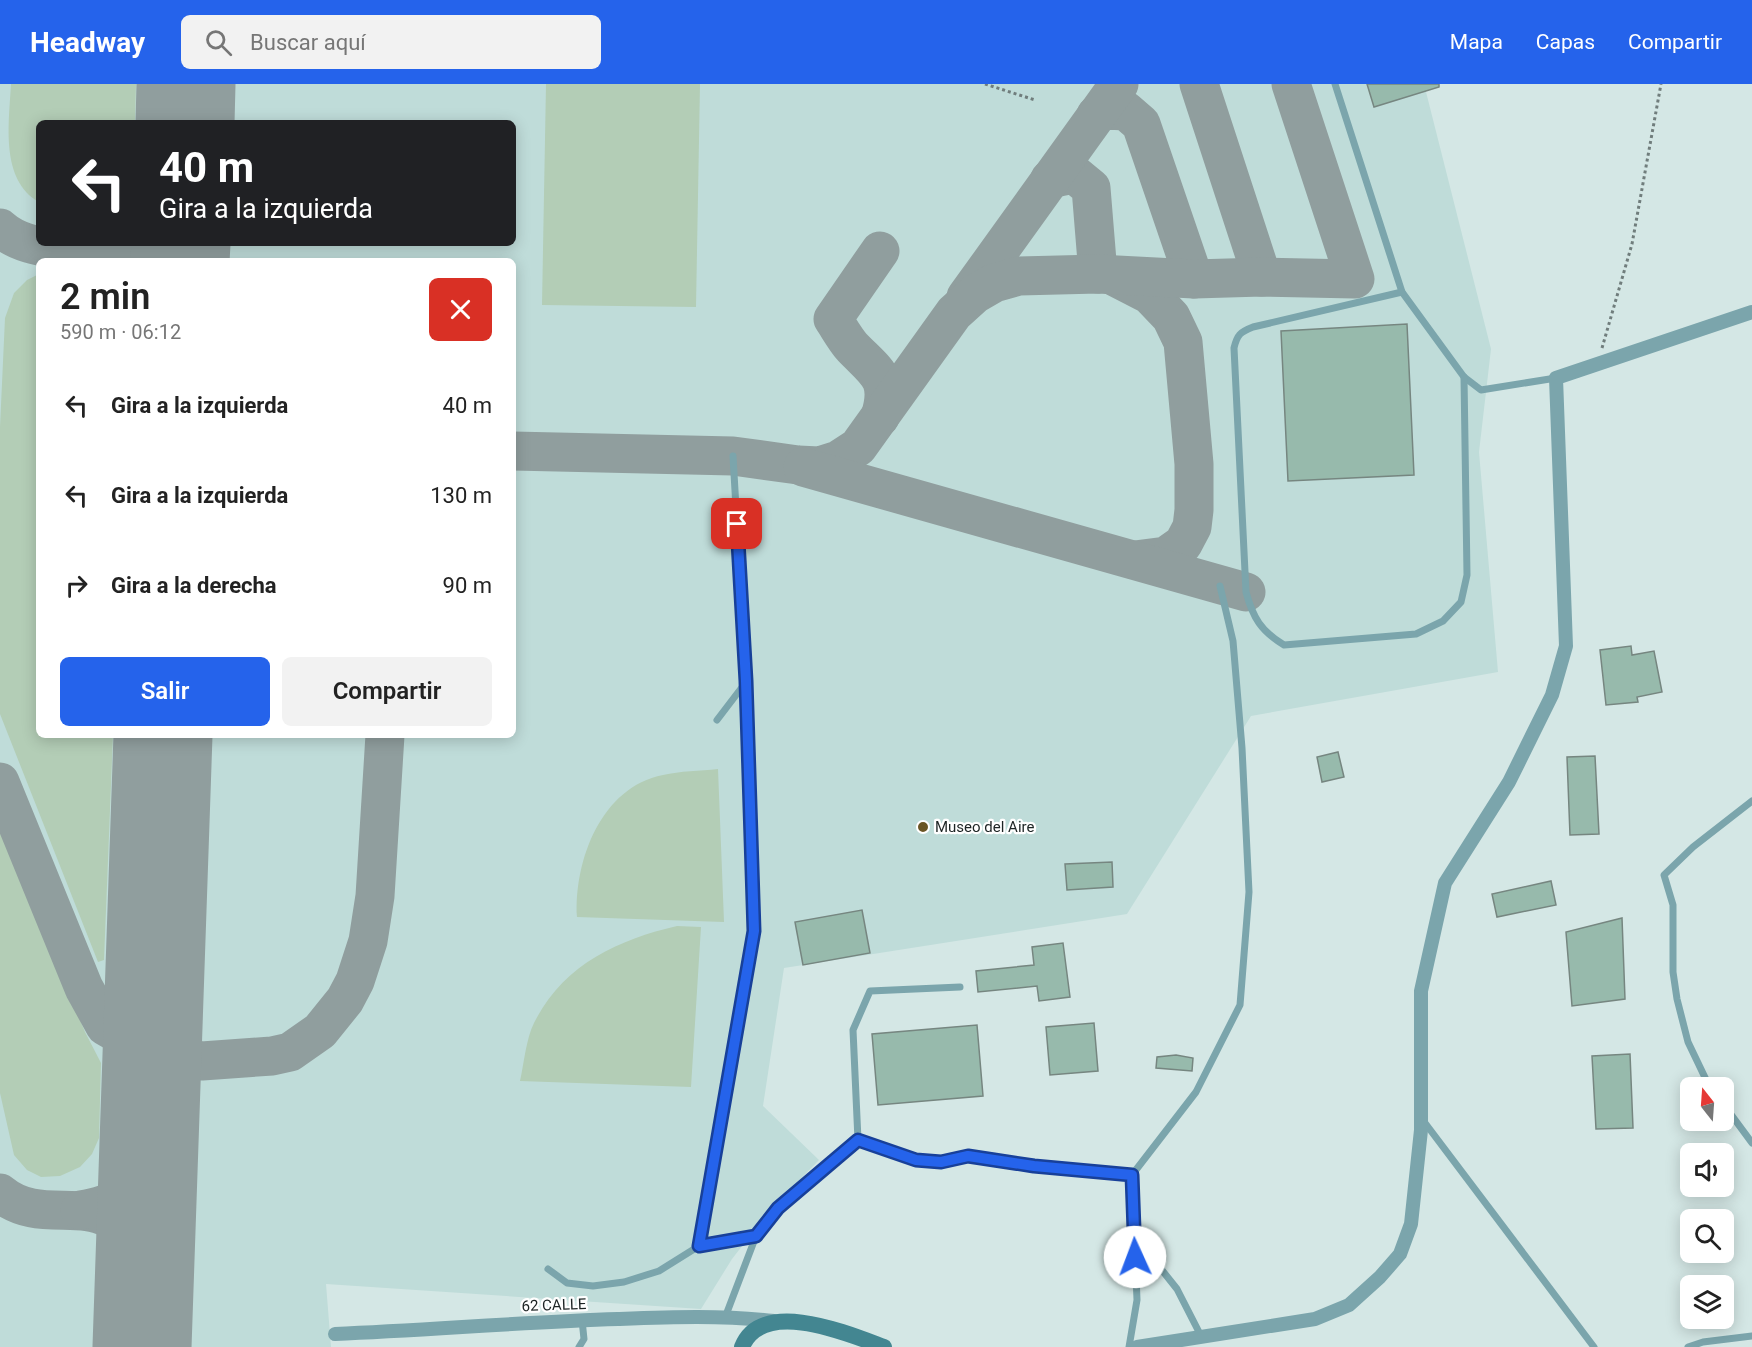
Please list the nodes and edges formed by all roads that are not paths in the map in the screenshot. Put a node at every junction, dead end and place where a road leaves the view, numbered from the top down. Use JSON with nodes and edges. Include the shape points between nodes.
{"nodes":[{"id":1,"x":1335,"y":84,"type":"edge"},
{"id":2,"x":1402,"y":292,"type":"junction"},
{"id":3,"x":1752,"y":312,"type":"edge"},
{"id":4,"x":1464,"y":377,"type":"junction"},
{"id":5,"x":1556,"y":378,"type":"junction"},
{"id":6,"x":733,"y":456,"type":"dead end"},
{"id":7,"x":1220,"y":586,"type":"dead end"},
{"id":8,"x":746,"y":681,"type":"junction"},
{"id":9,"x":717,"y":720,"type":"dead end"},
{"id":10,"x":1752,"y":801,"type":"edge"},
{"id":11,"x":960,"y":987,"type":"dead end"},
{"id":12,"x":1705,"y":1077,"type":"edge"},
{"id":13,"x":1421,"y":1117,"type":"junction"},
{"id":14,"x":1734,"y":1119,"type":"edge"},
{"id":15,"x":858,"y":1140,"type":"junction"},
{"id":16,"x":1752,"y":1143,"type":"edge"},
{"id":17,"x":1132,"y":1175,"type":"junction"},
{"id":18,"x":1134,"y":1235,"type":"junction"},
{"id":19,"x":756,"y":1236,"type":"junction"},
{"id":20,"x":699,"y":1246,"type":"junction"},
{"id":21,"x":548,"y":1269,"type":"dead end"},
{"id":22,"x":726,"y":1316,"type":"junction"},
{"id":23,"x":582,"y":1320,"type":"junction"},
{"id":24,"x":774,"y":1321,"type":"junction"},
{"id":25,"x":335,"y":1334,"type":"dead end"},
{"id":26,"x":1201,"y":1336,"type":"junction"},
{"id":27,"x":1752,"y":1336,"type":"edge"},
{"id":28,"x":579,"y":1347,"type":"edge"},
{"id":29,"x":742,"y":1347,"type":"edge"},
{"id":30,"x":884,"y":1347,"type":"edge"},
{"id":31,"x":1129,"y":1347,"type":"edge"},
{"id":32,"x":1137,"y":1347,"type":"edge"},
{"id":33,"x":1594,"y":1347,"type":"edge"},
{"id":34,"x":1688,"y":1347,"type":"edge"}],
"edges":[{"from":1,"to":2,"type":"lane"},
{"from":2,"to":4,"type":"lane"},
{"from":2,"to":4,"type":"lane","via":[[1253,327],[1236,337],[1233,348],[1246,592],[1257,624],[1268,635],[1284,645],[1416,634],[1443,621],[1461,602],[1467,575]]},
{"from":3,"to":5,"type":"street"},
{"from":4,"to":5,"type":"lane","via":[[1481,390]]},
{"from":5,"to":13,"type":"street","via":[[1566,646],[1552,695],[1509,782],[1445,882],[1421,991]]},
{"from":6,"to":8,"type":"lane"},
{"from":7,"to":17,"type":"lane","via":[[1233,640],[1248,868],[1240,1005],[1196,1092]]},
{"from":8,"to":9,"type":"lane"},
{"from":8,"to":20,"type":"lane","via":[[754,931]]},
{"from":10,"to":12,"type":"lane","via":[[1664,875],[1673,906],[1677,999],[1688,1041]]},
{"from":11,"to":15,"type":"lane","via":[[870,991],[853,1030]]},
{"from":13,"to":26,"type":"street","via":[[1411,1224],[1400,1254],[1380,1277],[1349,1305],[1316,1319]]},
{"from":13,"to":33,"type":"lane"},
{"from":14,"to":16,"type":"lane"},
{"from":15,"to":17,"type":"lane","via":[[916,1160],[941,1162],[968,1156]]},
{"from":15,"to":19,"type":"lane","via":[[778,1208]]},
{"from":17,"to":18,"type":"lane"},
{"from":18,"to":26,"type":"lane","via":[[1177,1289]]},
{"from":18,"to":31,"type":"lane","via":[[1137,1300]]},
{"from":19,"to":20,"type":"lane"},
{"from":19,"to":22,"type":"lane"},
{"from":20,"to":21,"type":"lane","via":[[659,1271],[624,1282],[593,1286],[567,1283]]},
{"from":22,"to":23,"type":"street","name":"62 CALLE"},
{"from":22,"to":24,"type":"street","name":"62 CALLE"},
{"from":23,"to":25,"type":"street","name":"62 CALLE"},
{"from":23,"to":28,"type":"lane","via":[[584,1339]]},
{"from":24,"to":29,"type":"main road","via":[[759,1328]]},
{"from":24,"to":30,"type":"main road","via":[[800,1321]]},
{"from":26,"to":32,"type":"street"},
{"from":27,"to":34,"type":"lane"}]}
